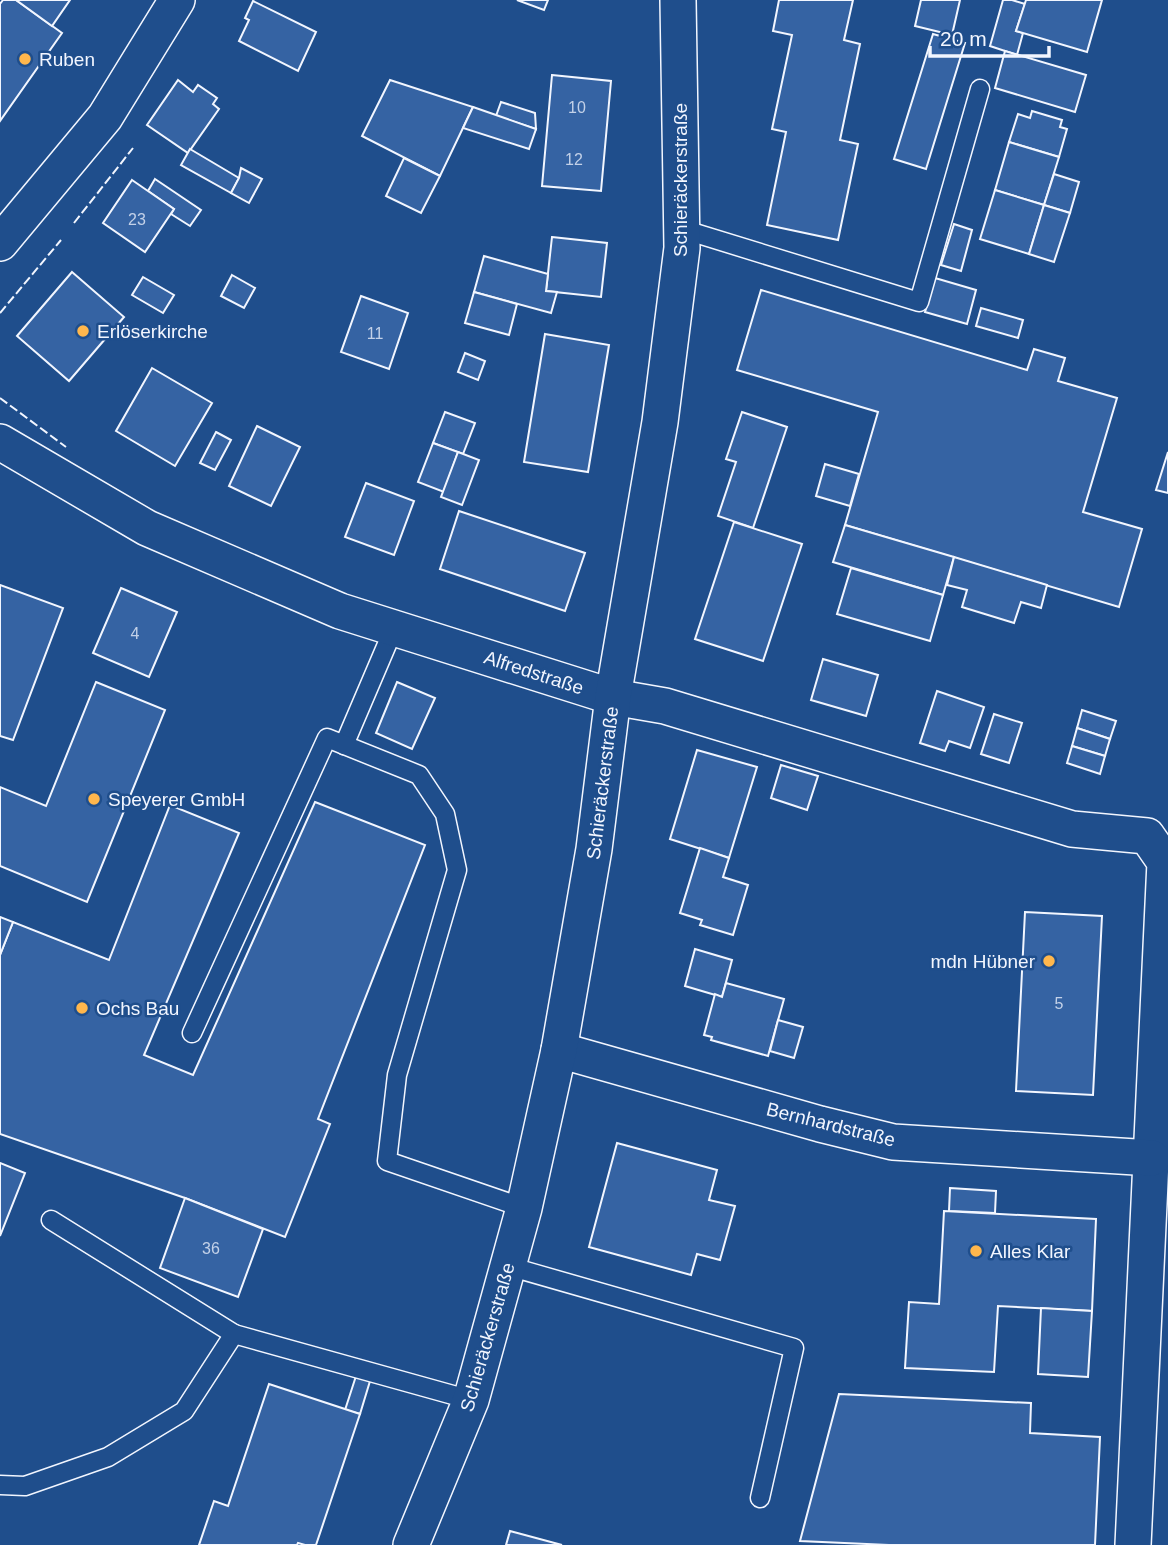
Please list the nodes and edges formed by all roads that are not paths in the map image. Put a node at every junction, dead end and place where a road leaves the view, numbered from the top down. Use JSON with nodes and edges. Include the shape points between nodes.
{"nodes":[{"id":1,"x":177,"y":0,"type":"edge"},
{"id":2,"x":678,"y":0,"type":"edge"},
{"id":3,"x":980,"y":89,"type":"dead end"},
{"id":4,"x":682,"y":229,"type":"junction"},
{"id":5,"x":0,"y":243,"type":"edge"},
{"id":6,"x":0,"y":442,"type":"edge"},
{"id":7,"x":394,"y":628,"type":"junction"},
{"id":8,"x":613,"y":697,"type":"junction"},
{"id":9,"x":344,"y":745,"type":"junction"},
{"id":10,"x":192,"y":1033,"type":"dead end"},
{"id":11,"x":559,"y":1050,"type":"junction"},
{"id":12,"x":1152,"y":1158,"type":"junction"},
{"id":13,"x":524,"y":1208,"type":"junction"},
{"id":14,"x":51,"y":1220,"type":"dead end"},
{"id":15,"x":508,"y":1266,"type":"junction"},
{"id":16,"x":234,"y":1334,"type":"junction"},
{"id":17,"x":471,"y":1400,"type":"junction"},
{"id":18,"x":0,"y":1485,"type":"edge"},
{"id":19,"x":760,"y":1498,"type":"dead end"},
{"id":20,"x":411,"y":1545,"type":"edge"},
{"id":21,"x":1133,"y":1545,"type":"edge"}],
"edges":[{"from":1,"to":5,"type":"street","via":[[105,117]]},
{"from":2,"to":4,"type":"street","name":"Schieräckerstraße"},
{"from":3,"to":4,"type":"lane","via":[[919,302]]},
{"from":4,"to":8,"type":"street","name":"Schieräckerstraße","via":[[660,422]]},
{"from":6,"to":7,"type":"street","name":"Alfredstraße","via":[[147,528],[340,611]]},
{"from":7,"to":8,"type":"street","name":"Alfredstraße"},
{"from":7,"to":9,"type":"lane"},
{"from":8,"to":11,"type":"street","name":"Schieräckerstraße","via":[[594,849]]},
{"from":8,"to":12,"type":"street","name":"Alfredstraße","via":[[664,706],[1072,829],[1147,836],[1165,862]]},
{"from":9,"to":10,"type":"lane","via":[[327,738]]},
{"from":9,"to":13,"type":"lane","via":[[419,775],[445,814],[457,870],[397,1075],[387,1161]]},
{"from":11,"to":12,"type":"street","name":"Bernhardstraße","via":[[893,1142]]},
{"from":11,"to":13,"type":"street","name":"Schieräckerstraße"},
{"from":12,"to":21,"type":"street"},
{"from":13,"to":15,"type":"street","name":"Schieräckerstraße"},
{"from":14,"to":16,"type":"lane"},
{"from":15,"to":17,"type":"street","name":"Schieräckerstraße"},
{"from":15,"to":19,"type":"lane","via":[[794,1348]]},
{"from":16,"to":17,"type":"lane"},
{"from":16,"to":18,"type":"lane","via":[[184,1411],[108,1457],[25,1486]]},
{"from":17,"to":20,"type":"street","name":"Schieräckerstraße"}]}
